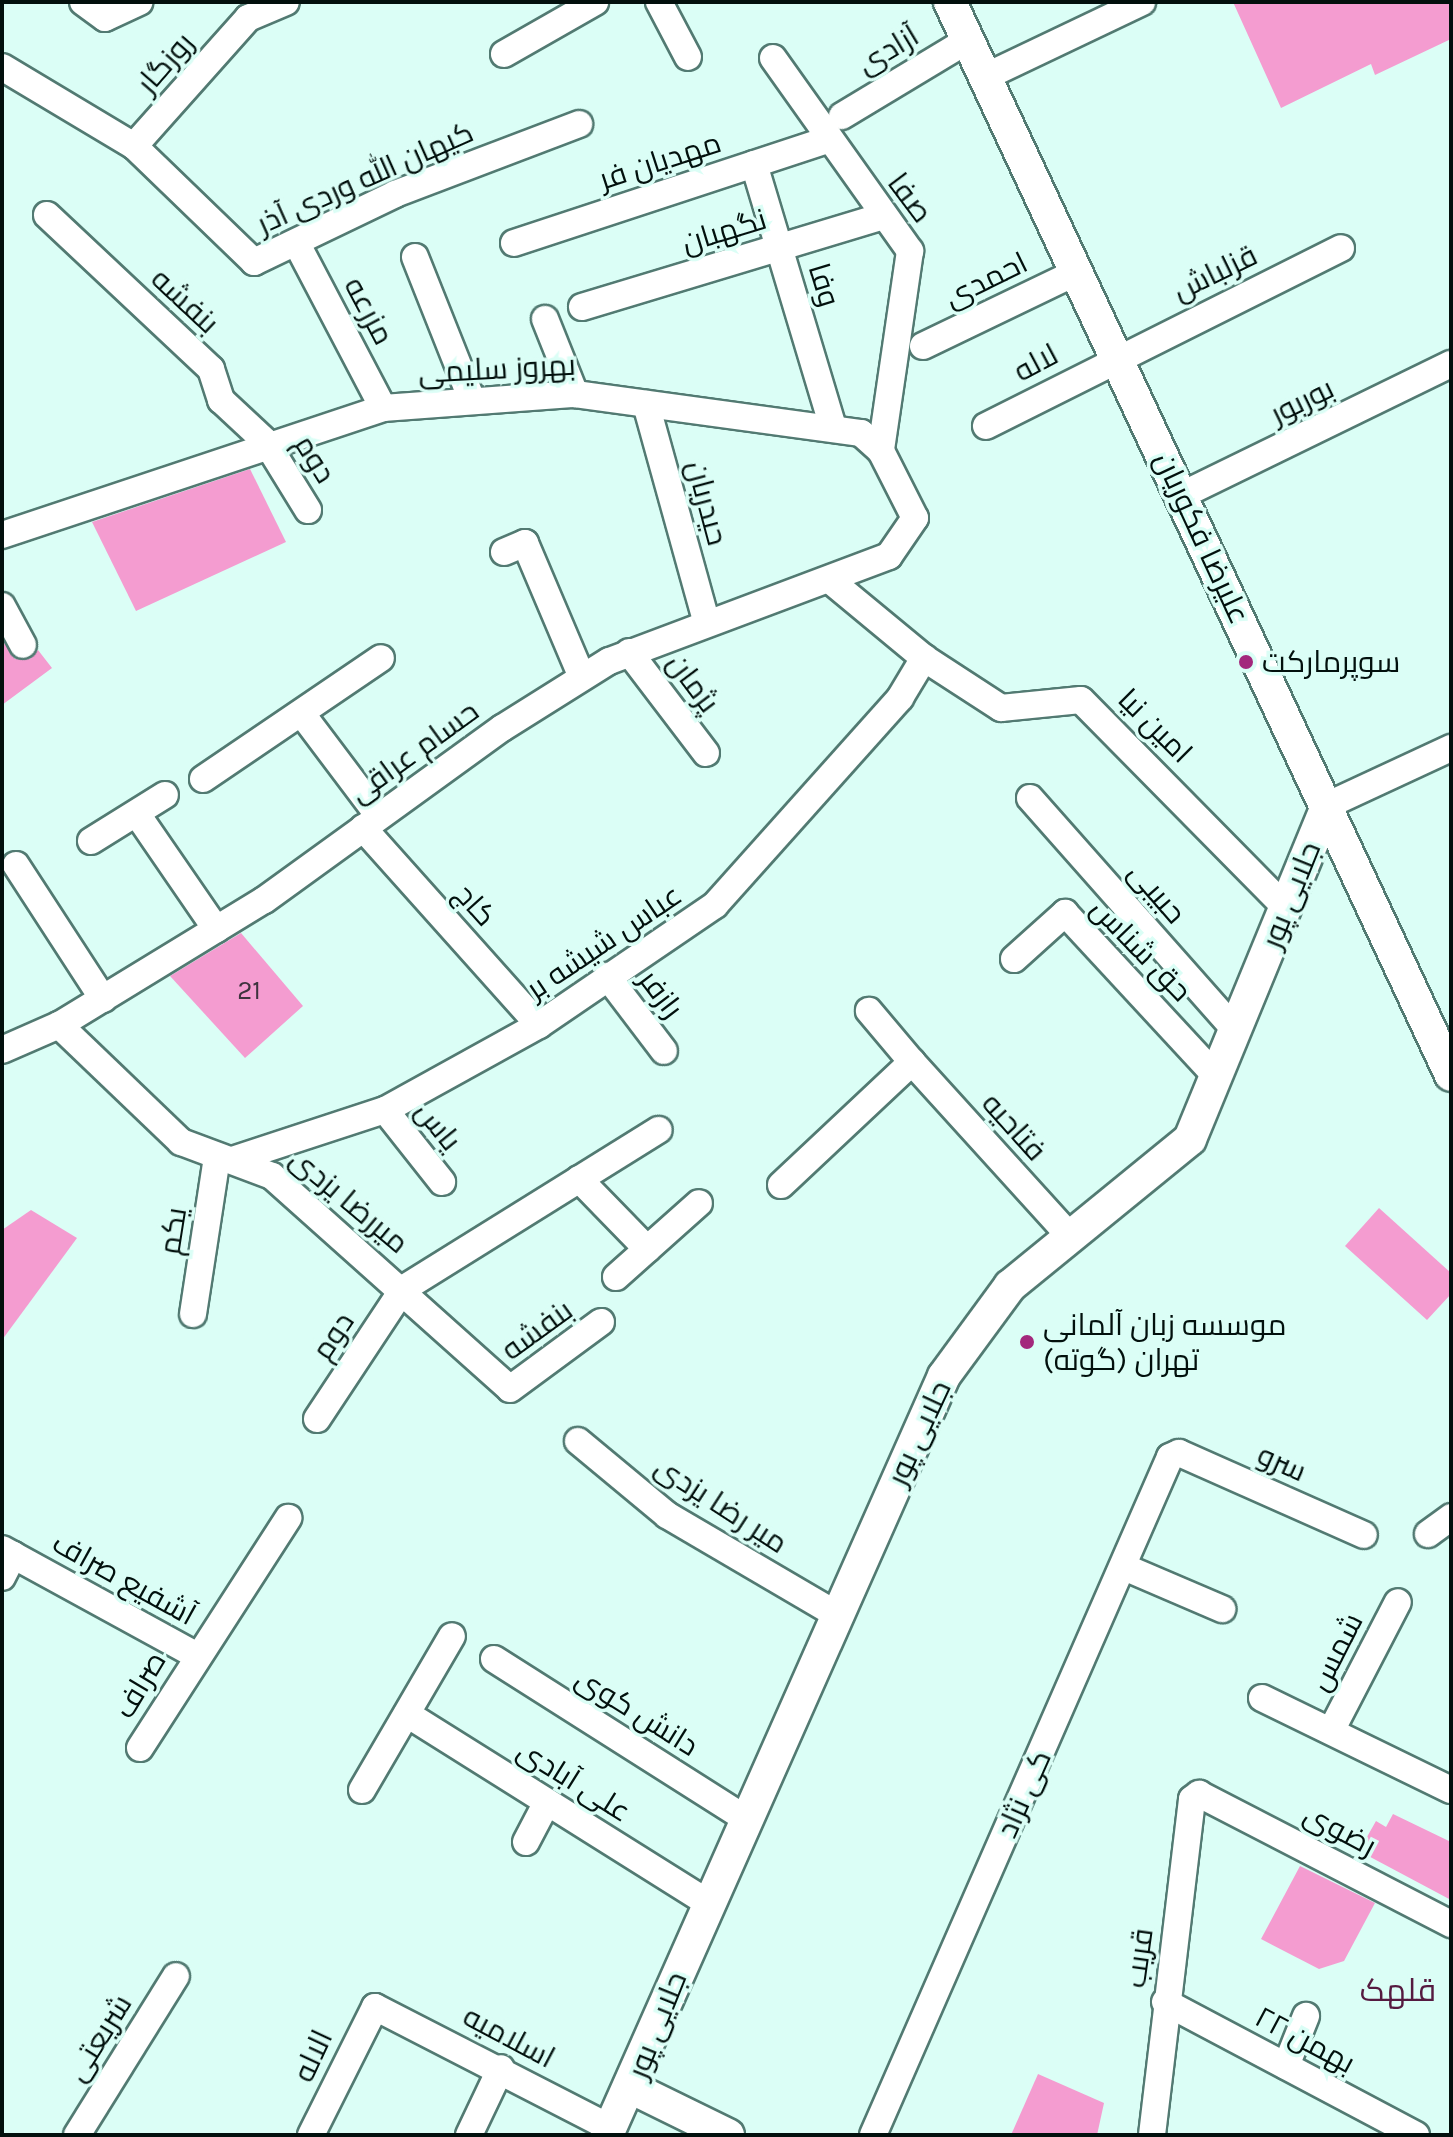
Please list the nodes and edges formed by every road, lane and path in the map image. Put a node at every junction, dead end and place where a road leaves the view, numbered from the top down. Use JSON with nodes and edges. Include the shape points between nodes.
{"nodes":[{"id":1,"x":83,"y":2,"type":"edge"},
{"id":2,"x":286,"y":2,"type":"edge"},
{"id":3,"x":595,"y":2,"type":"edge"},
{"id":4,"x":659,"y":2,"type":"edge"},
{"id":5,"x":950,"y":2,"type":"edge"},
{"id":6,"x":1142,"y":2,"type":"edge"},
{"id":7,"x":133,"y":6,"type":"edge"},
{"id":8,"x":968,"y":40,"type":"junction"},
{"id":9,"x":504,"y":54,"type":"dead end"},
{"id":10,"x":688,"y":57,"type":"dead end"},
{"id":11,"x":773,"y":58,"type":"dead end"},
{"id":12,"x":2,"y":67,"type":"edge"},
{"id":13,"x":985,"y":77,"type":"junction"},
{"id":14,"x":842,"y":116,"type":"dead end"},
{"id":15,"x":579,"y":124,"type":"dead end"},
{"id":16,"x":827,"y":140,"type":"junction"},
{"id":17,"x":134,"y":146,"type":"junction"},
{"id":18,"x":754,"y":164,"type":"junction"},
{"id":19,"x":47,"y":215,"type":"dead end"},
{"id":20,"x":883,"y":216,"type":"junction"},
{"id":21,"x":514,"y":243,"type":"dead end"},
{"id":22,"x":297,"y":244,"type":"junction"},
{"id":23,"x":779,"y":247,"type":"junction"},
{"id":24,"x":1341,"y":248,"type":"dead end"},
{"id":25,"x":415,"y":257,"type":"dead end"},
{"id":26,"x":1077,"y":272,"type":"junction"},
{"id":27,"x":582,"y":307,"type":"dead end"},
{"id":28,"x":545,"y":319,"type":"dead end"},
{"id":29,"x":923,"y":346,"type":"dead end"},
{"id":30,"x":1116,"y":356,"type":"junction"},
{"id":31,"x":1451,"y":364,"type":"edge"},
{"id":32,"x":575,"y":394,"type":"junction"},
{"id":33,"x":472,"y":400,"type":"junction"},
{"id":34,"x":646,"y":404,"type":"junction"},
{"id":35,"x":383,"y":408,"type":"junction"},
{"id":36,"x":832,"y":424,"type":"junction"},
{"id":37,"x":986,"y":426,"type":"dead end"},
{"id":38,"x":266,"y":442,"type":"junction"},
{"id":39,"x":881,"y":451,"type":"junction"},
{"id":40,"x":1182,"y":495,"type":"junction"},
{"id":41,"x":308,"y":510,"type":"dead end"},
{"id":42,"x":2,"y":535,"type":"edge"},
{"id":43,"x":504,"y":552,"type":"dead end"},
{"id":44,"x":889,"y":556,"type":"joint"},
{"id":45,"x":831,"y":581,"type":"junction"},
{"id":46,"x":2,"y":606,"type":"edge"},
{"id":47,"x":706,"y":620,"type":"junction"},
{"id":48,"x":23,"y":645,"type":"dead end"},
{"id":49,"x":629,"y":652,"type":"junction"},
{"id":50,"x":381,"y":658,"type":"dead end"},
{"id":51,"x":924,"y":658,"type":"junction"},
{"id":52,"x":582,"y":677,"type":"junction"},
{"id":53,"x":302,"y":714,"type":"junction"},
{"id":54,"x":1451,"y":748,"type":"edge"},
{"id":55,"x":706,"y":753,"type":"dead end"},
{"id":56,"x":203,"y":779,"type":"dead end"},
{"id":57,"x":165,"y":795,"type":"dead end"},
{"id":58,"x":1030,"y":798,"type":"dead end"},
{"id":59,"x":1328,"y":805,"type":"junction"},
{"id":60,"x":137,"y":814,"type":"junction"},
{"id":61,"x":371,"y":822,"type":"junction"},
{"id":62,"x":91,"y":841,"type":"dead end"},
{"id":63,"x":16,"y":865,"type":"dead end"},
{"id":64,"x":1286,"y":908,"type":"junction"},
{"id":65,"x":216,"y":929,"type":"junction"},
{"id":66,"x":1014,"y":959,"type":"dead end"},
{"id":67,"x":607,"y":976,"type":"junction"},
{"id":68,"x":103,"y":999,"type":"junction"},
{"id":69,"x":869,"y":1011,"type":"dead end"},
{"id":70,"x":59,"y":1025,"type":"junction"},
{"id":71,"x":539,"y":1025,"type":"junction"},
{"id":72,"x":1235,"y":1030,"type":"junction"},
{"id":73,"x":2,"y":1050,"type":"edge"},
{"id":74,"x":664,"y":1051,"type":"dead end"},
{"id":75,"x":912,"y":1062,"type":"junction"},
{"id":76,"x":1451,"y":1075,"type":"edge"},
{"id":77,"x":1216,"y":1076,"type":"junction"},
{"id":78,"x":385,"y":1110,"type":"junction"},
{"id":79,"x":658,"y":1130,"type":"dead end"},
{"id":80,"x":224,"y":1158,"type":"junction"},
{"id":81,"x":579,"y":1179,"type":"junction"},
{"id":82,"x":442,"y":1182,"type":"dead end"},
{"id":83,"x":781,"y":1185,"type":"dead end"},
{"id":84,"x":699,"y":1203,"type":"dead end"},
{"id":85,"x":1069,"y":1235,"type":"junction"},
{"id":86,"x":647,"y":1249,"type":"junction"},
{"id":87,"x":616,"y":1277,"type":"dead end"},
{"id":88,"x":403,"y":1289,"type":"junction"},
{"id":89,"x":193,"y":1314,"type":"dead end"},
{"id":90,"x":601,"y":1322,"type":"dead end"},
{"id":91,"x":510,"y":1389,"type":"joint"},
{"id":92,"x":317,"y":1419,"type":"dead end"},
{"id":93,"x":578,"y":1441,"type":"dead end"},
{"id":94,"x":1174,"y":1453,"type":"joint"},
{"id":95,"x":1451,"y":1517,"type":"edge"},
{"id":96,"x":288,"y":1518,"type":"dead end"},
{"id":97,"x":1428,"y":1534,"type":"dead end"},
{"id":98,"x":1364,"y":1535,"type":"dead end"},
{"id":99,"x":6,"y":1560,"type":"edge"},
{"id":100,"x":1124,"y":1567,"type":"junction"},
{"id":101,"x":1398,"y":1602,"type":"dead end"},
{"id":102,"x":1222,"y":1609,"type":"dead end"},
{"id":103,"x":836,"y":1614,"type":"junction"},
{"id":104,"x":452,"y":1636,"type":"dead end"},
{"id":105,"x":196,"y":1655,"type":"junction"},
{"id":106,"x":494,"y":1659,"type":"dead end"},
{"id":107,"x":1262,"y":1698,"type":"dead end"},
{"id":108,"x":407,"y":1714,"type":"junction"},
{"id":109,"x":1331,"y":1731,"type":"junction"},
{"id":110,"x":140,"y":1748,"type":"dead end"},
{"id":111,"x":362,"y":1790,"type":"dead end"},
{"id":112,"x":1451,"y":1790,"type":"edge"},
{"id":113,"x":1199,"y":1794,"type":"joint"},
{"id":114,"x":547,"y":1802,"type":"junction"},
{"id":115,"x":745,"y":1818,"type":"junction"},
{"id":116,"x":526,"y":1842,"type":"dead end"},
{"id":117,"x":707,"y":1902,"type":"junction"},
{"id":118,"x":1451,"y":1924,"type":"edge"},
{"id":119,"x":176,"y":1976,"type":"dead end"},
{"id":120,"x":1165,"y":2002,"type":"junction"},
{"id":121,"x":375,"y":2007,"type":"joint"},
{"id":122,"x":1306,"y":2016,"type":"dead end"},
{"id":123,"x":1286,"y":2066,"type":"junction"},
{"id":124,"x":501,"y":2068,"type":"junction"},
{"id":125,"x":632,"y":2088,"type":"junction"},
{"id":126,"x":608,"y":2132,"type":"edge"},
{"id":127,"x":77,"y":2135,"type":"edge"},
{"id":128,"x":311,"y":2135,"type":"edge"},
{"id":129,"x":469,"y":2135,"type":"edge"},
{"id":130,"x":728,"y":2135,"type":"edge"},
{"id":131,"x":873,"y":2135,"type":"edge"},
{"id":132,"x":1152,"y":2135,"type":"edge"},
{"id":133,"x":1416,"y":2135,"type":"edge"}],
"edges":[{"from":1,"to":7,"type":"street","via":[[105,18]]},
{"from":2,"to":17,"type":"street","name":"روزگار","via":[[248,18]]},
{"from":3,"to":9,"type":"street"},
{"from":4,"to":10,"type":"street"},
{"from":5,"to":8,"type":"street","name":"علیرضا فکوریان"},
{"from":6,"to":13,"type":"street"},
{"from":8,"to":13,"type":"street","name":"علیرضا فکوریان"},
{"from":8,"to":14,"type":"street","name":"آزادی"},
{"from":11,"to":16,"type":"street","name":"صفا"},
{"from":12,"to":17,"type":"street","name":"کیهان الله وردی آذر"},
{"from":13,"to":26,"type":"street","name":"علیرضا فکوریان"},
{"from":15,"to":22,"type":"street","name":"کیهان الله وردی آذر","via":[[395,194]]},
{"from":16,"to":18,"type":"street","name":"مهدیان فر"},
{"from":16,"to":20,"type":"street","name":"صفا"},
{"from":17,"to":22,"type":"street","name":"کیهان الله وردی آذر","via":[[243,255],[263,261]]},
{"from":18,"to":21,"type":"street","name":"مهدیان فر"},
{"from":18,"to":23,"type":"street","name":"وفا"},
{"from":19,"to":38,"type":"street","name":"بنفشه","via":[[211,369],[221,400]]},
{"from":20,"to":23,"type":"street","name":"نگهبان"},
{"from":20,"to":39,"type":"street","name":"صفا","via":[[910,251]]},
{"from":22,"to":35,"type":"street","name":"مزرعه"},
{"from":23,"to":27,"type":"street","name":"نگهبان"},
{"from":23,"to":36,"type":"street","name":"وفا"},
{"from":24,"to":30,"type":"street","name":"قزلباش"},
{"from":25,"to":33,"type":"street"},
{"from":26,"to":29,"type":"street","name":"احمدی"},
{"from":26,"to":30,"type":"street","name":"علیرضا فکوریان"},
{"from":28,"to":32,"type":"street"},
{"from":30,"to":37,"type":"street","name":"لاله"},
{"from":30,"to":40,"type":"street","name":"علیرضا فکوریان"},
{"from":31,"to":40,"type":"street","name":"بوربور"},
{"from":32,"to":33,"type":"street","name":"بهروز سلیمی"},
{"from":32,"to":34,"type":"street","name":"بهروز سلیمی"},
{"from":33,"to":35,"type":"street","name":"بهروز سلیمی"},
{"from":34,"to":36,"type":"street","name":"بهروز سلیمی"},
{"from":34,"to":47,"type":"street","name":"حیدریان"},
{"from":35,"to":38,"type":"street","name":"بهروز سلیمی"},
{"from":36,"to":39,"type":"street","name":"بهروز سلیمی","via":[[868,436]]},
{"from":38,"to":41,"type":"street","name":"دوم"},
{"from":38,"to":42,"type":"street","name":"بهروز سلیمی"},
{"from":39,"to":44,"type":"street","name":"بهروز سلیمی","via":[[915,518]]},
{"from":40,"to":59,"type":"street","name":"علیرضا فکوریان"},
{"from":43,"to":52,"type":"street","via":[[525,543]]},
{"from":44,"to":45,"type":"street","name":"حسام عراقی"},
{"from":45,"to":47,"type":"street","name":"حسام عراقی"},
{"from":45,"to":51,"type":"street","name":"امین نیا"},
{"from":46,"to":48,"type":"street"},
{"from":47,"to":49,"type":"street","name":"حسام عراقی"},
{"from":49,"to":52,"type":"street","name":"حسام عراقی"},
{"from":49,"to":55,"type":"street","name":"پژمان"},
{"from":50,"to":53,"type":"street"},
{"from":51,"to":64,"type":"street","name":"امین نیا","via":[[1011,712],[1081,700]]},
{"from":51,"to":67,"type":"street","name":"عباس شیشه بر","via":[[900,698],[774,832],[732,890]]},
{"from":52,"to":61,"type":"street","name":"حسام عراقی"},
{"from":53,"to":56,"type":"street"},
{"from":53,"to":61,"type":"street","name":"کاج"},
{"from":54,"to":59,"type":"street"},
{"from":57,"to":60,"type":"street"},
{"from":58,"to":72,"type":"street","name":"حبیبی"},
{"from":59,"to":64,"type":"street","name":"جلایی پور"},
{"from":59,"to":76,"type":"street","name":"علیرضا فکوریان"},
{"from":60,"to":62,"type":"street"},
{"from":60,"to":65,"type":"street"},
{"from":61,"to":65,"type":"street","name":"حسام عراقی"},
{"from":61,"to":71,"type":"street","name":"کاج"},
{"from":63,"to":68,"type":"street"},
{"from":64,"to":72,"type":"street","name":"جلایی پور"},
{"from":65,"to":68,"type":"street","name":"حسام عراقی"},
{"from":66,"to":77,"type":"street","name":"حق شناس","via":[[1065,913]]},
{"from":67,"to":71,"type":"street","name":"عباس شیشه بر"},
{"from":67,"to":74,"type":"street","name":"رازفر"},
{"from":68,"to":70,"type":"street","name":"حسام عراقی"},
{"from":69,"to":75,"type":"street","name":"فتاحیه"},
{"from":70,"to":73,"type":"street","name":"حسام عراقی"},
{"from":70,"to":80,"type":"street","name":"میررضا یزدی","via":[[181,1142]]},
{"from":71,"to":78,"type":"street","name":"عباس شیشه بر"},
{"from":72,"to":77,"type":"street","name":"جلایی پور"},
{"from":75,"to":83,"type":"street"},
{"from":75,"to":85,"type":"street","name":"فتاحیه"},
{"from":77,"to":85,"type":"street","name":"جلایی پور","via":[[1178,1156]]},
{"from":78,"to":80,"type":"street","name":"عباس شیشه بر"},
{"from":78,"to":82,"type":"street","name":"یاس"},
{"from":79,"to":81,"type":"street"},
{"from":80,"to":88,"type":"street","name":"میررضا یزدی","via":[[272,1176]]},
{"from":80,"to":89,"type":"street","name":"یکم"},
{"from":81,"to":86,"type":"street"},
{"from":81,"to":88,"type":"street"},
{"from":84,"to":86,"type":"street"},
{"from":85,"to":103,"type":"street","name":"جلایی پور","via":[[1010,1286],[944,1376]]},
{"from":86,"to":87,"type":"street"},
{"from":88,"to":91,"type":"street","name":"میررضا یزدی"},
{"from":88,"to":92,"type":"street","name":"دوم"},
{"from":90,"to":91,"type":"street","name":"بنفشه"},
{"from":93,"to":103,"type":"street","name":"میر رضا یزدی","via":[[667,1515]]},
{"from":94,"to":98,"type":"street","name":"سرو"},
{"from":94,"to":100,"type":"street","name":"کی نژاد"},
{"from":95,"to":97,"type":"street"},
{"from":96,"to":105,"type":"street","name":"آشفیع صراف"},
{"from":99,"to":105,"type":"street","name":"آشفیع صراف"},
{"from":100,"to":102,"type":"street"},
{"from":100,"to":131,"type":"street","name":"کی نژاد"},
{"from":101,"to":109,"type":"street","name":"شمس"},
{"from":103,"to":115,"type":"street","name":"جلایی پور"},
{"from":104,"to":108,"type":"street"},
{"from":105,"to":110,"type":"street","name":"صراف"},
{"from":106,"to":115,"type":"street","name":"دانش کوی"},
{"from":107,"to":109,"type":"street","name":"شمس"},
{"from":108,"to":111,"type":"street"},
{"from":108,"to":114,"type":"street","name":"علی آبادی"},
{"from":109,"to":112,"type":"street","name":"شمس"},
{"from":113,"to":118,"type":"street","name":"رضوی"},
{"from":113,"to":120,"type":"street","name":"قریب","via":[[1192,1799]]},
{"from":114,"to":116,"type":"street"},
{"from":114,"to":117,"type":"street","name":"علی آبادی"},
{"from":115,"to":117,"type":"street","name":"جلایی پور"},
{"from":117,"to":125,"type":"street","name":"جلایی پور"},
{"from":119,"to":127,"type":"street","name":"شریعتی"},
{"from":120,"to":123,"type":"street","name":"۲۲ بهمن"},
{"from":120,"to":132,"type":"street","name":"قریب"},
{"from":121,"to":124,"type":"street","name":"اسلامیه"},
{"from":121,"to":128,"type":"street","name":"الاله"},
{"from":122,"to":123,"type":"street"},
{"from":123,"to":133,"type":"street","name":"۲۲ بهمن"},
{"from":124,"to":126,"type":"street","name":"اسلامیه"},
{"from":124,"to":129,"type":"street"},
{"from":125,"to":126,"type":"street","name":"جلایی پور"},
{"from":125,"to":130,"type":"street"}]}
